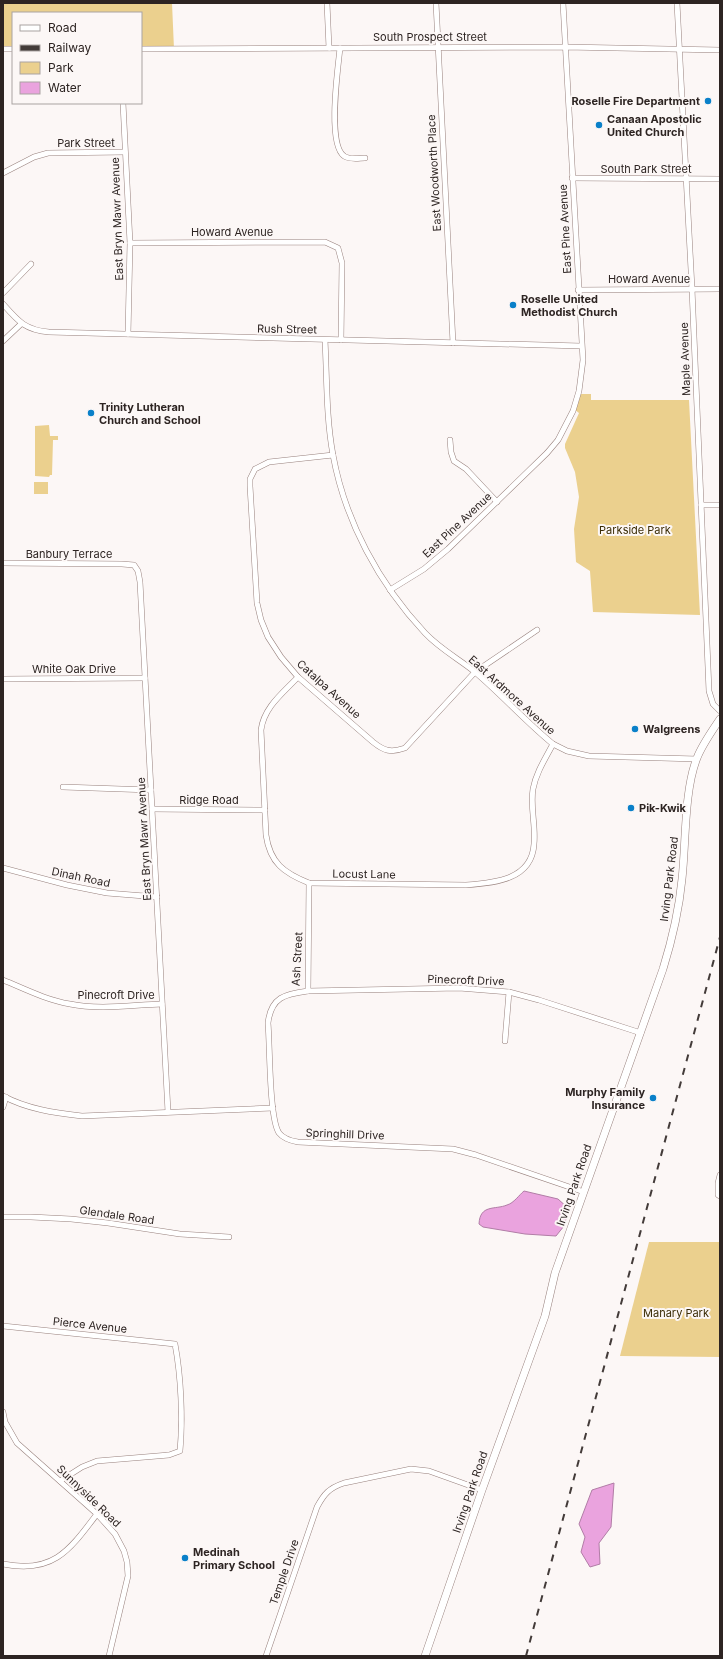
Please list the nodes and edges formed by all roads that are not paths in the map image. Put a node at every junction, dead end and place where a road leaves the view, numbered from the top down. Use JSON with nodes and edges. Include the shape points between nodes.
{"nodes":[{"id":1,"x":327,"y":3,"type":"edge"},
{"id":2,"x":436,"y":3,"type":"edge"},
{"id":3,"x":563,"y":3,"type":"edge"},
{"id":4,"x":677,"y":3,"type":"edge"},
{"id":5,"x":438,"y":47,"type":"junction"},
{"id":6,"x":565,"y":47,"type":"junction"},
{"id":7,"x":329,"y":48,"type":"junction"},
{"id":8,"x":340,"y":48,"type":"junction"},
{"id":9,"x":142,"y":49,"type":"edge"},
{"id":10,"x":680,"y":50,"type":"junction"},
{"id":11,"x":720,"y":50,"type":"edge"},
{"id":12,"x":123,"y":104,"type":"edge"},
{"id":13,"x":125,"y":152,"type":"junction"},
{"id":14,"x":365,"y":158,"type":"dead end"},
{"id":15,"x":3,"y":173,"type":"edge"},
{"id":16,"x":572,"y":178,"type":"junction"},
{"id":17,"x":687,"y":179,"type":"junction"},
{"id":18,"x":720,"y":179,"type":"edge"},
{"id":19,"x":130,"y":243,"type":"junction"},
{"id":20,"x":31,"y":264,"type":"dead end"},
{"id":21,"x":692,"y":289,"type":"junction"},
{"id":22,"x":720,"y":289,"type":"edge"},
{"id":23,"x":578,"y":290,"type":"junction"},
{"id":24,"x":3,"y":293,"type":"edge"},
{"id":25,"x":3,"y":304,"type":"edge"},
{"id":26,"x":21,"y":324,"type":"junction"},
{"id":27,"x":128,"y":334,"type":"junction"},
{"id":28,"x":325,"y":340,"type":"junction"},
{"id":29,"x":341,"y":340,"type":"junction"},
{"id":30,"x":3,"y":341,"type":"edge"},
{"id":31,"x":453,"y":343,"type":"junction"},
{"id":32,"x":581,"y":346,"type":"junction"},
{"id":33,"x":450,"y":440,"type":"dead end"},
{"id":34,"x":333,"y":455,"type":"junction"},
{"id":35,"x":497,"y":502,"type":"junction"},
{"id":36,"x":701,"y":505,"type":"junction"},
{"id":37,"x":720,"y":505,"type":"edge"},
{"id":38,"x":3,"y":563,"type":"edge"},
{"id":39,"x":134,"y":566,"type":"joint"},
{"id":40,"x":390,"y":590,"type":"junction"},
{"id":41,"x":537,"y":630,"type":"dead end"},
{"id":42,"x":475,"y":672,"type":"junction"},
{"id":43,"x":298,"y":677,"type":"junction"},
{"id":44,"x":145,"y":678,"type":"junction"},
{"id":45,"x":3,"y":679,"type":"edge"},
{"id":46,"x":720,"y":710,"type":"edge"},
{"id":47,"x":720,"y":719,"type":"edge"},
{"id":48,"x":553,"y":744,"type":"junction"},
{"id":49,"x":697,"y":758,"type":"junction"},
{"id":50,"x":63,"y":786,"type":"dead end"},
{"id":51,"x":151,"y":790,"type":"junction"},
{"id":52,"x":152,"y":809,"type":"junction"},
{"id":53,"x":265,"y":810,"type":"junction"},
{"id":54,"x":3,"y":868,"type":"edge"},
{"id":55,"x":309,"y":883,"type":"junction"},
{"id":56,"x":157,"y":897,"type":"junction"},
{"id":57,"x":3,"y":980,"type":"edge"},
{"id":58,"x":308,"y":991,"type":"junction"},
{"id":59,"x":509,"y":992,"type":"junction"},
{"id":60,"x":162,"y":1004,"type":"junction"},
{"id":61,"x":641,"y":1033,"type":"junction"},
{"id":62,"x":505,"y":1041,"type":"dead end"},
{"id":63,"x":4,"y":1097,"type":"edge"},
{"id":64,"x":3,"y":1107,"type":"edge"},
{"id":65,"x":273,"y":1108,"type":"junction"},
{"id":66,"x":168,"y":1112,"type":"junction"},
{"id":67,"x":720,"y":1175,"type":"edge"},
{"id":68,"x":584,"y":1192,"type":"junction"},
{"id":69,"x":719,"y":1196,"type":"edge"},
{"id":70,"x":3,"y":1217,"type":"edge"},
{"id":71,"x":229,"y":1237,"type":"dead end"},
{"id":72,"x":3,"y":1326,"type":"edge"},
{"id":73,"x":3,"y":1412,"type":"edge"},
{"id":74,"x":60,"y":1481,"type":"junction"},
{"id":75,"x":482,"y":1490,"type":"junction"},
{"id":76,"x":97,"y":1514,"type":"junction"},
{"id":77,"x":3,"y":1564,"type":"edge"},
{"id":78,"x":109,"y":1656,"type":"edge"},
{"id":79,"x":266,"y":1656,"type":"edge"},
{"id":80,"x":425,"y":1656,"type":"edge"}],
"edges":[{"from":1,"to":7,"type":"street"},
{"from":2,"to":5,"type":"street","name":"East Woodworth Place"},
{"from":3,"to":6,"type":"street","name":"East Pine Avenue"},
{"from":4,"to":10,"type":"street","name":"Maple Avenue"},
{"from":5,"to":6,"type":"street","name":"South Prospect Street"},
{"from":5,"to":8,"type":"street","name":"South Prospect Street"},
{"from":5,"to":31,"type":"street","name":"East Woodworth Place"},
{"from":6,"to":10,"type":"street","name":"South Prospect Street"},
{"from":6,"to":16,"type":"street","name":"East Pine Avenue"},
{"from":7,"to":8,"type":"street","name":"South Prospect Street"},
{"from":7,"to":9,"type":"street","name":"South Prospect Street"},
{"from":8,"to":14,"type":"street","via":[[335,99],[338,150],[348,158]]},
{"from":10,"to":11,"type":"street","name":"South Prospect Street"},
{"from":10,"to":17,"type":"street","name":"Maple Avenue"},
{"from":12,"to":13,"type":"street","name":"East Bryn Mawr Avenue"},
{"from":13,"to":15,"type":"street","name":"Park Street","via":[[48,153],[34,157]]},
{"from":13,"to":19,"type":"street","name":"East Bryn Mawr Avenue"},
{"from":16,"to":17,"type":"street","name":"South Park Street"},
{"from":16,"to":23,"type":"street","name":"East Pine Avenue"},
{"from":17,"to":18,"type":"street","name":"South Park Street"},
{"from":17,"to":21,"type":"street","name":"Maple Avenue"},
{"from":19,"to":27,"type":"street","name":"East Bryn Mawr Avenue"},
{"from":19,"to":29,"type":"street","name":"Howard Avenue","via":[[325,242],[338,248],[342,263]]},
{"from":20,"to":24,"type":"street"},
{"from":21,"to":22,"type":"street","name":"Howard Avenue"},
{"from":21,"to":23,"type":"street","name":"Howard Avenue"},
{"from":21,"to":36,"type":"street","name":"Maple Avenue"},
{"from":23,"to":32,"type":"street","name":"East Pine Avenue"},
{"from":25,"to":26,"type":"street","name":"Rush Street"},
{"from":26,"to":27,"type":"street","name":"Rush Street","via":[[32,330],[49,332]]},
{"from":26,"to":30,"type":"street"},
{"from":27,"to":28,"type":"street","name":"Rush Street"},
{"from":28,"to":29,"type":"street","name":"Rush Street"},
{"from":28,"to":34,"type":"street","name":"East Ardmore Avenue"},
{"from":29,"to":31,"type":"street","name":"Rush Street"},
{"from":31,"to":32,"type":"street","name":"Rush Street"},
{"from":32,"to":35,"type":"street","name":"East Pine Avenue","via":[[583,360],[579,391],[558,440]]},
{"from":33,"to":35,"type":"street","via":[[454,461],[466,469]]},
{"from":34,"to":40,"type":"street","name":"East Ardmore Avenue","via":[[355,527]]},
{"from":34,"to":43,"type":"street","name":"Catalpa Avenue","via":[[270,462],[255,469],[250,479],[257,603],[261,620],[268,637]]},
{"from":35,"to":40,"type":"street","name":"East Pine Avenue","via":[[433,562]]},
{"from":36,"to":37,"type":"street"},
{"from":36,"to":46,"type":"street","name":"Maple Avenue","via":[[709,691],[713,704]]},
{"from":38,"to":39,"type":"street","name":"Banbury Terrace"},
{"from":39,"to":44,"type":"street","name":"East Bryn Mawr Avenue","via":[[140,582]]},
{"from":40,"to":42,"type":"street","name":"East Ardmore Avenue","via":[[426,634]]},
{"from":41,"to":42,"type":"street","name":"Catalpa Avenue"},
{"from":42,"to":43,"type":"street","name":"Catalpa Avenue","via":[[405,748],[391,752],[379,747]]},
{"from":42,"to":48,"type":"street","name":"East Ardmore Avenue"},
{"from":43,"to":53,"type":"street","name":"Locust Lane","via":[[266,711],[263,720]]},
{"from":44,"to":45,"type":"street","name":"White Oak Drive"},
{"from":44,"to":51,"type":"street","name":"East Bryn Mawr Avenue"},
{"from":47,"to":49,"type":"main road","name":"Irving Park Road"},
{"from":48,"to":49,"type":"street","name":"East Ardmore Avenue","via":[[567,751],[589,756]]},
{"from":48,"to":55,"type":"street","name":"Locust Lane","via":[[539,769],[533,788],[534,844],[531,857],[526,868],[515,876],[466,885]]},
{"from":49,"to":61,"type":"main road","name":"Irving Park Road","via":[[689,792],[677,913],[667,957]]},
{"from":50,"to":51,"type":"street"},
{"from":51,"to":52,"type":"street","name":"East Bryn Mawr Avenue"},
{"from":52,"to":53,"type":"street","name":"Ridge Road"},
{"from":52,"to":56,"type":"street","name":"East Bryn Mawr Avenue"},
{"from":53,"to":55,"type":"street","name":"Locust Lane","via":[[268,843],[278,866],[292,877]]},
{"from":54,"to":56,"type":"street","name":"Dinah Road","via":[[107,893]]},
{"from":55,"to":58,"type":"street","name":"Ash Street"},
{"from":56,"to":60,"type":"street","name":"East Bryn Mawr Avenue"},
{"from":57,"to":60,"type":"street","name":"Pinecroft Drive","via":[[52,1000],[72,1005],[91,1007]]},
{"from":58,"to":59,"type":"street","name":"Pinecroft Drive","via":[[459,988]]},
{"from":58,"to":65,"type":"street","name":"Ash Street","via":[[278,998],[270,1014],[268,1023]]},
{"from":59,"to":61,"type":"street","name":"Pinecroft Drive"},
{"from":59,"to":62,"type":"street"},
{"from":60,"to":66,"type":"street","name":"East Bryn Mawr Avenue"},
{"from":61,"to":68,"type":"main road","name":"Irving Park Road"},
{"from":63,"to":64,"type":"street"},
{"from":63,"to":66,"type":"street","via":[[37,1108],[74,1115]]},
{"from":65,"to":66,"type":"street"},
{"from":65,"to":68,"type":"street","name":"Springhill Drive","via":[[275,1124],[280,1134],[292,1141],[453,1149]]},
{"from":67,"to":69,"type":"street"},
{"from":68,"to":75,"type":"main road","name":"Irving Park Road","via":[[555,1273],[545,1316]]},
{"from":70,"to":71,"type":"street","name":"Glendale Road","via":[[71,1219],[180,1234]]},
{"from":72,"to":74,"type":"street","name":"Pierce Avenue","via":[[174,1344],[178,1361],[180,1451],[169,1455],[97,1461]]},
{"from":73,"to":74,"type":"street","name":"Sunnyside Road","via":[[5,1422],[17,1443]]},
{"from":74,"to":76,"type":"street","name":"Sunnyside Road"},
{"from":75,"to":79,"type":"street","name":"Temple Drive","via":[[429,1471],[411,1469],[344,1483],[323,1494]]},
{"from":75,"to":80,"type":"main road","name":"Irving Park Road"},
{"from":76,"to":77,"type":"street","via":[[73,1546],[61,1555],[35,1566],[18,1567]]},
{"from":76,"to":78,"type":"street","name":"Sunnyside Road","via":[[120,1542],[127,1562],[126,1586]]}]}
